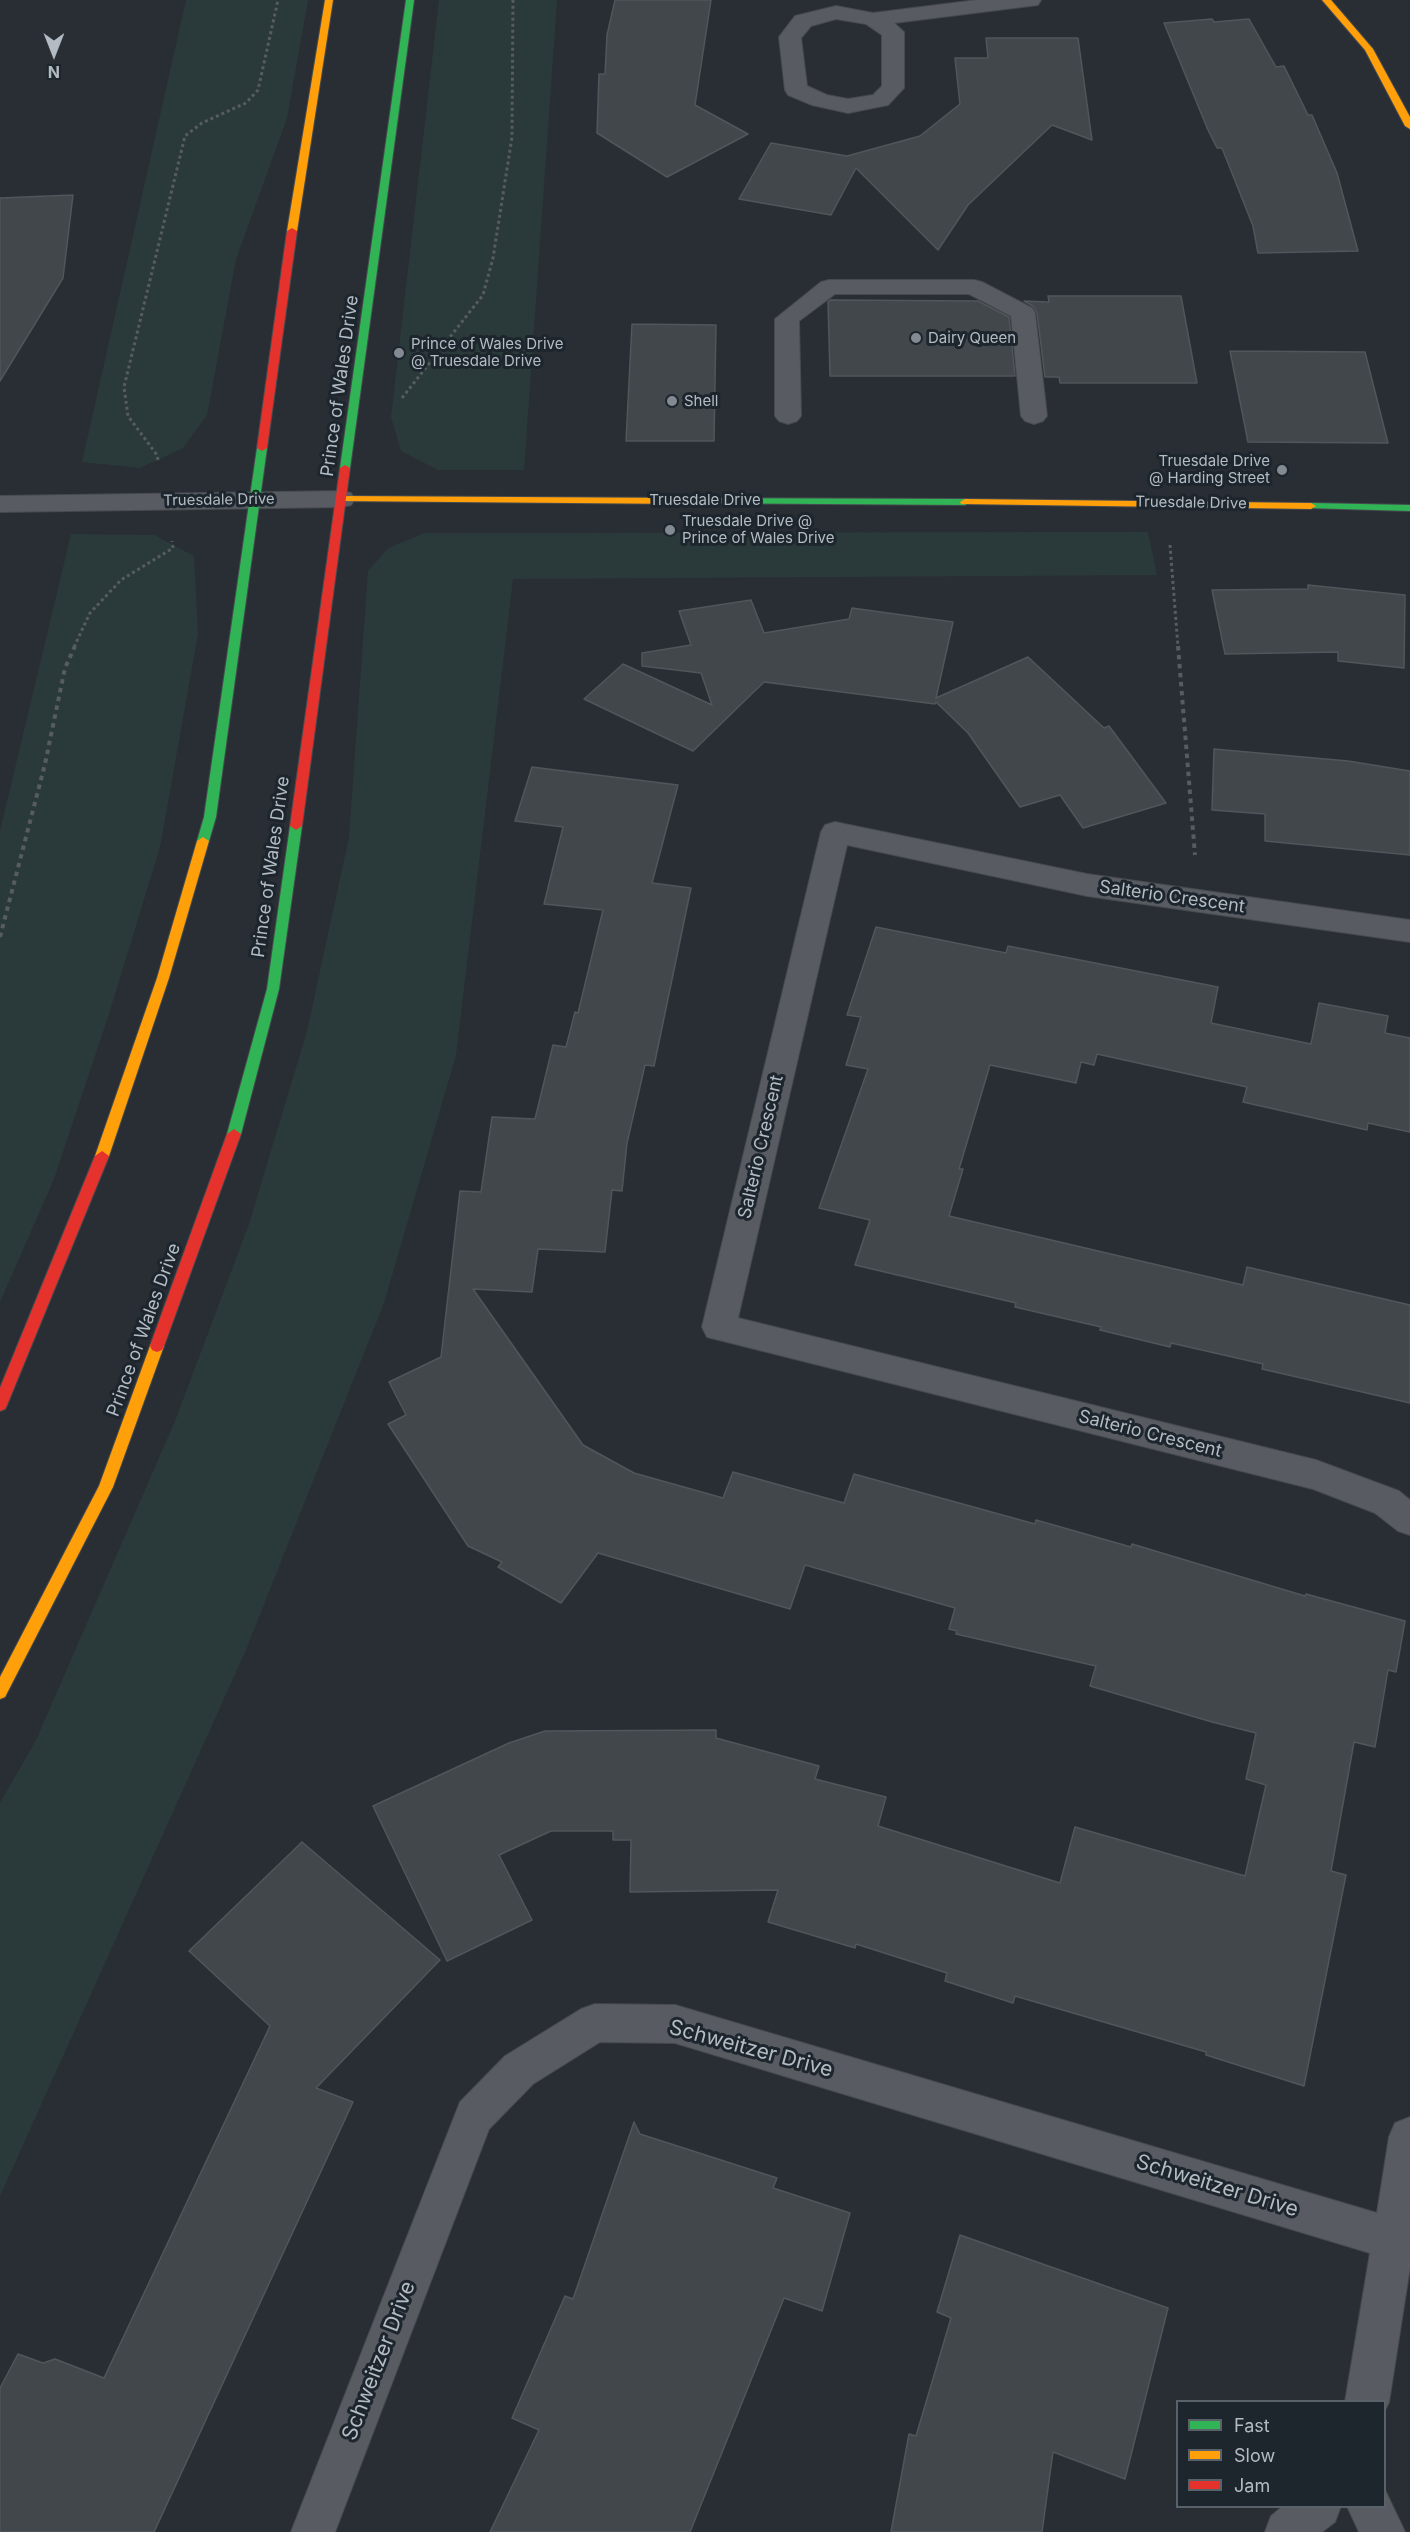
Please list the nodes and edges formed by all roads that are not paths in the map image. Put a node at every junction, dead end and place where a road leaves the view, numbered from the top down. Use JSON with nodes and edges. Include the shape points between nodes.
{"nodes":[{"id":1,"x":329,"y":0,"type":"edge"},
{"id":2,"x":410,"y":0,"type":"edge"},
{"id":3,"x":1030,"y":0,"type":"edge"},
{"id":4,"x":1326,"y":0,"type":"edge"},
{"id":5,"x":873,"y":19,"type":"junction"},
{"id":6,"x":1410,"y":126,"type":"edge"},
{"id":7,"x":788,"y":416,"type":"dead end"},
{"id":8,"x":1034,"y":416,"type":"dead end"},
{"id":9,"x":255,"y":499,"type":"junction"},
{"id":10,"x":342,"y":499,"type":"junction"},
{"id":11,"x":0,"y":504,"type":"edge"},
{"id":12,"x":1410,"y":508,"type":"edge"},
{"id":13,"x":1410,"y":931,"type":"edge"},
{"id":14,"x":0,"y":1405,"type":"edge"},
{"id":15,"x":1410,"y":1520,"type":"edge"},
{"id":16,"x":0,"y":1692,"type":"edge"},
{"id":17,"x":1410,"y":2137,"type":"edge"},
{"id":18,"x":1402,"y":2241,"type":"edge"},
{"id":19,"x":1366,"y":2400,"type":"edge"},
{"id":20,"x":1317,"y":2508,"type":"edge"},
{"id":21,"x":1370,"y":2508,"type":"edge"},
{"id":22,"x":313,"y":2532,"type":"edge"},
{"id":23,"x":1287,"y":2532,"type":"edge"},
{"id":24,"x":1383,"y":2532,"type":"edge"}],
"edges":[{"from":1,"to":9,"type":"main road","via":[[300,175]]},
{"from":2,"to":10,"type":"main road","name":"Prince of Wales Drive"},
{"from":3,"to":5,"type":"street"},
{"from":4,"to":6,"type":"main road","via":[[1369,50]]},
{"from":5,"to":5,"type":"street","via":[[837,12],[803,21],[790,37],[796,90],[848,106],[880,99],[893,88],[893,32]]},
{"from":7,"to":8,"type":"street","via":[[787,319],[829,288],[974,287],[1023,313]]},
{"from":9,"to":10,"type":"street","name":"Truesdale Drive"},
{"from":9,"to":11,"type":"street","name":"Truesdale Drive"},
{"from":9,"to":14,"type":"main road","via":[[210,816],[163,978],[97,1170]]},
{"from":10,"to":12,"type":"main road","name":"Truesdale Drive"},
{"from":10,"to":16,"type":"main road","name":"Prince of Wales Drive","via":[[273,989],[233,1137],[106,1487]]},
{"from":13,"to":15,"type":"street","name":"Salterio Crescent","via":[[1087,885],[835,832],[719,1327],[1316,1475],[1387,1502]]},
{"from":17,"to":18,"type":"street"},
{"from":18,"to":19,"type":"street"},
{"from":18,"to":22,"type":"street","name":"Schweitzer Drive","via":[[675,2024],[595,2023],[519,2070],[474,2116]]},
{"from":20,"to":23,"type":"street"},
{"from":21,"to":24,"type":"street"}]}
